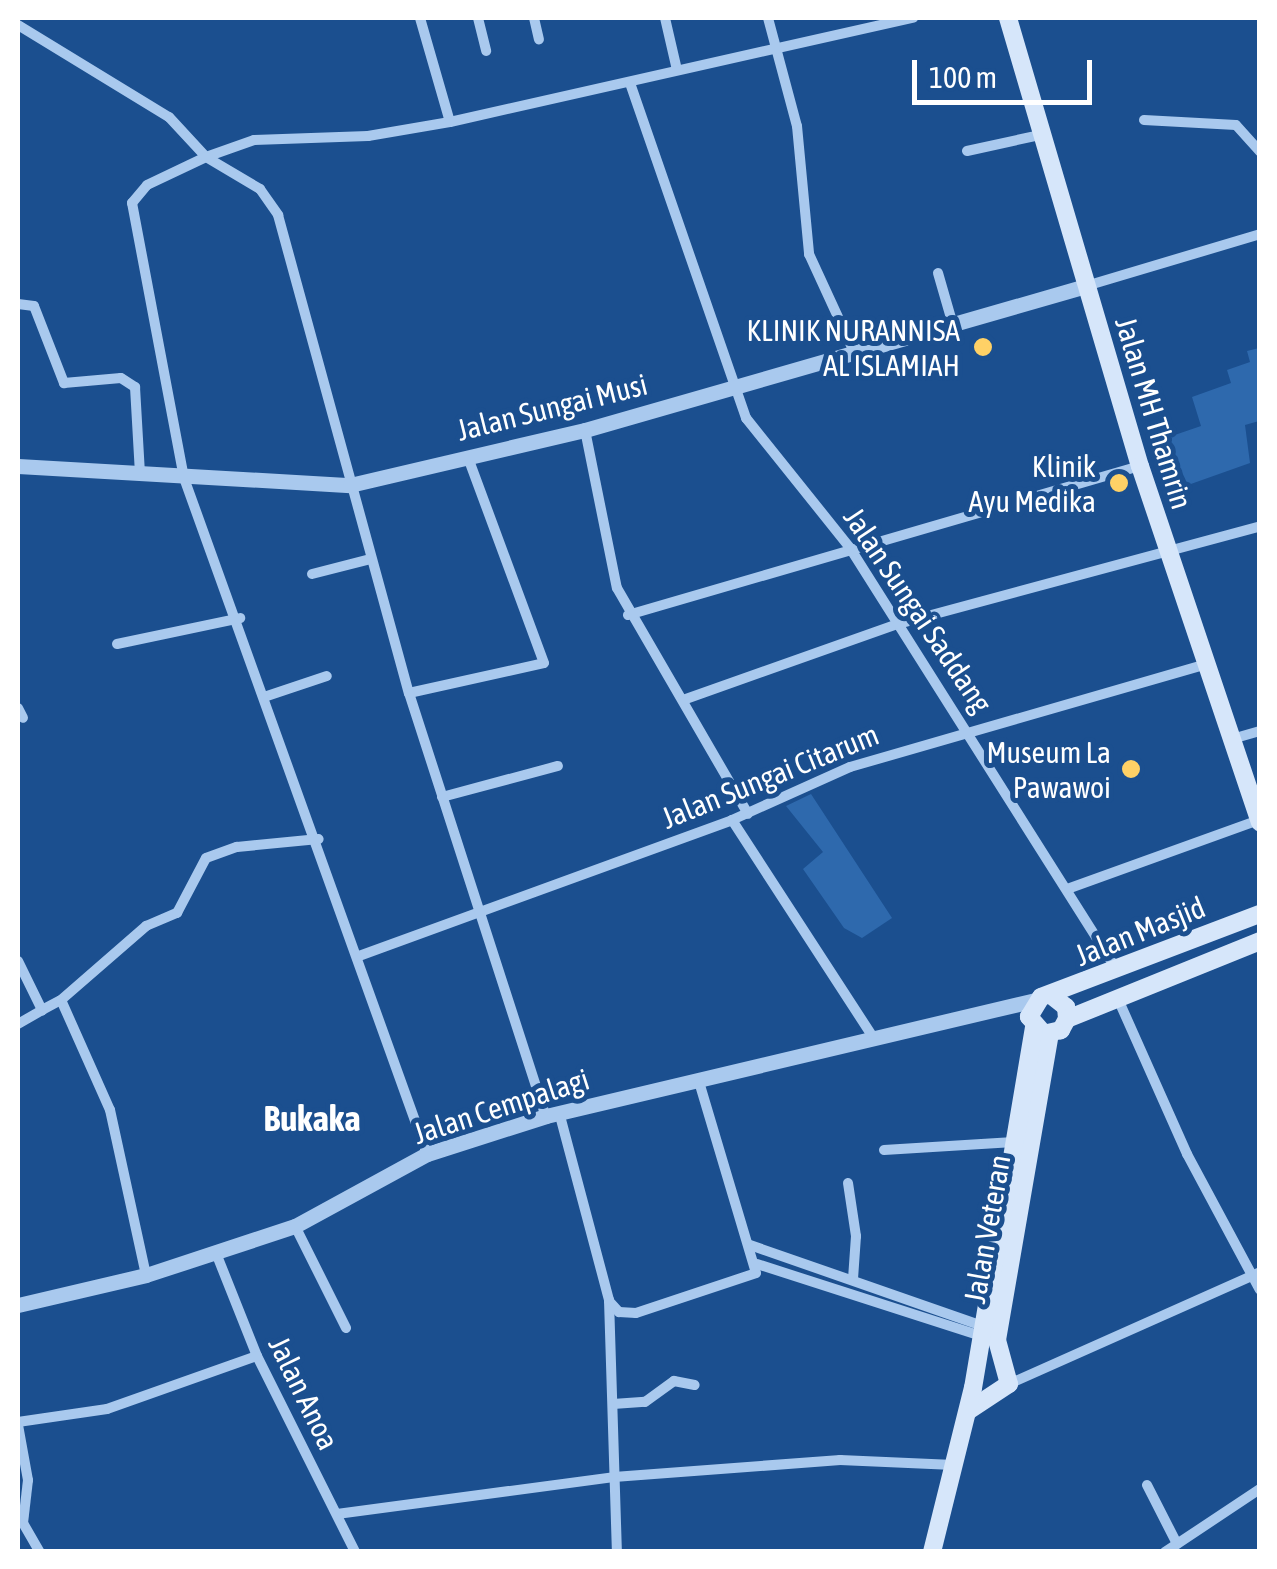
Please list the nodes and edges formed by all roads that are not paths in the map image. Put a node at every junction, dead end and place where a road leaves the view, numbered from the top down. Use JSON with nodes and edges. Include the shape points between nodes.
{"nodes":[{"id":1,"x":420,"y":18,"type":"edge"},
{"id":2,"x":478,"y":18,"type":"edge"},
{"id":3,"x":534,"y":18,"type":"edge"},
{"id":4,"x":664,"y":18,"type":"edge"},
{"id":5,"x":768,"y":18,"type":"edge"},
{"id":6,"x":914,"y":18,"type":"edge"},
{"id":7,"x":1008,"y":18,"type":"edge"},
{"id":8,"x":18,"y":25,"type":"edge"},
{"id":9,"x":539,"y":39,"type":"dead end"},
{"id":10,"x":777,"y":48,"type":"junction"},
{"id":11,"x":486,"y":51,"type":"dead end"},
{"id":12,"x":677,"y":70,"type":"junction"},
{"id":13,"x":630,"y":82,"type":"junction"},
{"id":14,"x":1144,"y":120,"type":"dead end"},
{"id":15,"x":450,"y":122,"type":"junction"},
{"id":16,"x":1044,"y":134,"type":"junction"},
{"id":17,"x":967,"y":150,"type":"dead end"},
{"id":18,"x":1260,"y":152,"type":"edge"},
{"id":19,"x":206,"y":157,"type":"junction"},
{"id":20,"x":1260,"y":234,"type":"edge"},
{"id":21,"x":938,"y":274,"type":"dead end"},
{"id":22,"x":1086,"y":286,"type":"junction"},
{"id":23,"x":18,"y":304,"type":"edge"},
{"id":24,"x":953,"y":325,"type":"junction"},
{"id":25,"x":855,"y":354,"type":"junction"},
{"id":26,"x":733,"y":388,"type":"junction"},
{"id":27,"x":585,"y":430,"type":"junction"},
{"id":28,"x":468,"y":457,"type":"junction"},
{"id":29,"x":18,"y":466,"type":"edge"},
{"id":30,"x":1140,"y":466,"type":"junction"},
{"id":31,"x":140,"y":475,"type":"junction"},
{"id":32,"x":184,"y":478,"type":"junction"},
{"id":33,"x":350,"y":485,"type":"junction"},
{"id":34,"x":1260,"y":526,"type":"edge"},
{"id":35,"x":850,"y":548,"type":"junction"},
{"id":36,"x":1169,"y":551,"type":"junction"},
{"id":37,"x":371,"y":559,"type":"junction"},
{"id":38,"x":312,"y":574,"type":"dead end"},
{"id":39,"x":628,"y":615,"type":"junction"},
{"id":40,"x":240,"y":618,"type":"junction"},
{"id":41,"x":898,"y":624,"type":"junction"},
{"id":42,"x":117,"y":644,"type":"dead end"},
{"id":43,"x":1206,"y":664,"type":"junction"},
{"id":44,"x":327,"y":676,"type":"dead end"},
{"id":45,"x":409,"y":694,"type":"junction"},
{"id":46,"x":267,"y":696,"type":"junction"},
{"id":47,"x":684,"y":700,"type":"junction"},
{"id":48,"x":968,"y":729,"type":"junction"},
{"id":49,"x":1260,"y":731,"type":"edge"},
{"id":50,"x":1232,"y":739,"type":"junction"},
{"id":51,"x":558,"y":766,"type":"dead end"},
{"id":52,"x":442,"y":797,"type":"junction"},
{"id":53,"x":748,"y":814,"type":"junction"},
{"id":54,"x":732,"y":820,"type":"junction"},
{"id":55,"x":1259,"y":821,"type":"edge"},
{"id":56,"x":319,"y":839,"type":"junction"},
{"id":57,"x":1070,"y":888,"type":"junction"},
{"id":58,"x":484,"y":910,"type":"junction"},
{"id":59,"x":1254,"y":916,"type":"edge"},
{"id":60,"x":1260,"y":941,"type":"edge"},
{"id":61,"x":359,"y":956,"type":"junction"},
{"id":62,"x":18,"y":961,"type":"edge"},
{"id":63,"x":1116,"y":969,"type":"junction"},
{"id":64,"x":61,"y":1000,"type":"junction"},
{"id":65,"x":1118,"y":1000,"type":"junction"},
{"id":66,"x":42,"y":1010,"type":"junction"},
{"id":67,"x":1037,"y":1014,"type":"junction"},
{"id":68,"x":1068,"y":1020,"type":"junction"},
{"id":69,"x":18,"y":1024,"type":"edge"},
{"id":70,"x":876,"y":1040,"type":"junction"},
{"id":71,"x":1033,"y":1068,"type":"junction"},
{"id":72,"x":698,"y":1079,"type":"junction"},
{"id":73,"x":553,"y":1114,"type":"junction"},
{"id":74,"x":1014,"y":1142,"type":"junction"},
{"id":75,"x":884,"y":1150,"type":"dead end"},
{"id":76,"x":427,"y":1154,"type":"junction"},
{"id":77,"x":848,"y":1184,"type":"dead end"},
{"id":78,"x":295,"y":1226,"type":"junction"},
{"id":79,"x":750,"y":1246,"type":"junction"},
{"id":80,"x":216,"y":1253,"type":"junction"},
{"id":81,"x":757,"y":1264,"type":"junction"},
{"id":82,"x":1255,"y":1274,"type":"edge"},
{"id":83,"x":146,"y":1275,"type":"junction"},
{"id":84,"x":853,"y":1278,"type":"junction"},
{"id":85,"x":1260,"y":1290,"type":"edge"},
{"id":86,"x":609,"y":1300,"type":"junction"},
{"id":87,"x":18,"y":1305,"type":"edge"},
{"id":88,"x":346,"y":1328,"type":"dead end"},
{"id":89,"x":990,"y":1333,"type":"junction"},
{"id":90,"x":256,"y":1356,"type":"junction"},
{"id":91,"x":1009,"y":1384,"type":"junction"},
{"id":92,"x":695,"y":1385,"type":"dead end"},
{"id":93,"x":614,"y":1404,"type":"junction"},
{"id":94,"x":968,"y":1412,"type":"junction"},
{"id":95,"x":18,"y":1424,"type":"edge"},
{"id":96,"x":954,"y":1465,"type":"junction"},
{"id":97,"x":614,"y":1477,"type":"junction"},
{"id":98,"x":1147,"y":1485,"type":"dead end"},
{"id":99,"x":1260,"y":1488,"type":"edge"},
{"id":100,"x":337,"y":1514,"type":"junction"},
{"id":101,"x":1177,"y":1544,"type":"junction"},
{"id":102,"x":40,"y":1552,"type":"edge"},
{"id":103,"x":355,"y":1552,"type":"edge"},
{"id":104,"x":617,"y":1552,"type":"edge"},
{"id":105,"x":932,"y":1552,"type":"edge"},
{"id":106,"x":1165,"y":1552,"type":"edge"}],
"edges":[{"from":1,"to":15,"type":"street"},
{"from":2,"to":11,"type":"street"},
{"from":3,"to":9,"type":"street"},
{"from":4,"to":12,"type":"street"},
{"from":5,"to":10,"type":"street"},
{"from":6,"to":10,"type":"street"},
{"from":7,"to":16,"type":"main road","name":"Jalan MH Thamrin"},
{"from":8,"to":19,"type":"street","via":[[169,117]]},
{"from":10,"to":12,"type":"street"},
{"from":10,"to":25,"type":"street","via":[[797,126],[809,254]]},
{"from":12,"to":13,"type":"street"},
{"from":13,"to":15,"type":"street"},
{"from":13,"to":26,"type":"street","name":"Jalan Sungai Saddang"},
{"from":14,"to":18,"type":"street","via":[[1236,125]]},
{"from":15,"to":19,"type":"street","via":[[368,136],[254,140]]},
{"from":16,"to":17,"type":"street"},
{"from":16,"to":22,"type":"main road","name":"Jalan MH Thamrin"},
{"from":19,"to":32,"type":"street","via":[[147,185],[132,203]]},
{"from":19,"to":33,"type":"street","via":[[273,202]]},
{"from":20,"to":22,"type":"street"},
{"from":21,"to":24,"type":"street"},
{"from":22,"to":24,"type":"street","name":"Jalan Sungai Musi"},
{"from":22,"to":30,"type":"main road","name":"Jalan MH Thamrin"},
{"from":23,"to":31,"type":"street","via":[[34,306],[64,382],[121,378],[134,386]]},
{"from":24,"to":25,"type":"street","name":"Jalan Sungai Musi"},
{"from":25,"to":26,"type":"street","name":"Jalan Sungai Musi"},
{"from":26,"to":27,"type":"street","name":"Jalan Sungai Musi"},
{"from":26,"to":35,"type":"street","name":"Jalan Sungai Saddang","via":[[746,418]]},
{"from":27,"to":28,"type":"street","name":"Jalan Sungai Musi"},
{"from":27,"to":39,"type":"street","via":[[606,547]]},
{"from":28,"to":33,"type":"street","name":"Jalan Sungai Musi"},
{"from":28,"to":45,"type":"street","via":[[544,663]]},
{"from":29,"to":31,"type":"street","name":"Jalan Sungai Musi"},
{"from":30,"to":35,"type":"street"},
{"from":30,"to":36,"type":"main road","name":"Jalan MH Thamrin"},
{"from":31,"to":32,"type":"street","name":"Jalan Sungai Musi"},
{"from":32,"to":33,"type":"street","name":"Jalan Sungai Musi"},
{"from":32,"to":40,"type":"street"},
{"from":33,"to":37,"type":"street"},
{"from":34,"to":36,"type":"street"},
{"from":35,"to":39,"type":"street"},
{"from":35,"to":41,"type":"street","name":"Jalan Sungai Saddang"},
{"from":36,"to":41,"type":"street"},
{"from":36,"to":43,"type":"main road","name":"Jalan MH Thamrin"},
{"from":37,"to":38,"type":"street"},
{"from":37,"to":45,"type":"street"},
{"from":39,"to":47,"type":"street"},
{"from":40,"to":42,"type":"street"},
{"from":40,"to":46,"type":"street"},
{"from":41,"to":47,"type":"street"},
{"from":41,"to":48,"type":"street","name":"Jalan Sungai Saddang"},
{"from":43,"to":48,"type":"street","name":"Jalan Sungai Citarum"},
{"from":43,"to":50,"type":"main road","name":"Jalan MH Thamrin"},
{"from":44,"to":46,"type":"street"},
{"from":45,"to":52,"type":"street"},
{"from":46,"to":56,"type":"street"},
{"from":47,"to":53,"type":"street"},
{"from":48,"to":53,"type":"street","name":"Jalan Sungai Citarum","via":[[850,767]]},
{"from":48,"to":57,"type":"street","name":"Jalan Sungai Saddang"},
{"from":49,"to":50,"type":"street"},
{"from":50,"to":55,"type":"main road","name":"Jalan MH Thamrin"},
{"from":51,"to":52,"type":"street"},
{"from":52,"to":58,"type":"street"},
{"from":53,"to":54,"type":"street","name":"Jalan Sungai Citarum"},
{"from":54,"to":58,"type":"street","name":"Jalan Sungai Citarum"},
{"from":54,"to":70,"type":"street"},
{"from":55,"to":57,"type":"street"},
{"from":56,"to":61,"type":"street"},
{"from":56,"to":64,"type":"street","via":[[206,858],[176,913],[146,926]]},
{"from":57,"to":63,"type":"street","name":"Jalan Sungai Saddang"},
{"from":58,"to":61,"type":"street","name":"Jalan Sungai Citarum"},
{"from":58,"to":73,"type":"street"},
{"from":59,"to":63,"type":"main road","name":"Jalan Masjid"},
{"from":60,"to":65,"type":"main road","name":"Jalan Masjid"},
{"from":61,"to":76,"type":"street"},
{"from":62,"to":66,"type":"street"},
{"from":63,"to":67,"type":"main road","name":"Jalan Masjid"},
{"from":64,"to":66,"type":"street"},
{"from":64,"to":83,"type":"street","via":[[110,1110]]},
{"from":65,"to":68,"type":"main road","name":"Jalan Masjid"},
{"from":65,"to":82,"type":"street"},
{"from":66,"to":69,"type":"street"},
{"from":67,"to":68,"type":"main road","name":"Jalan Masjid"},
{"from":67,"to":68,"type":"main road","via":[[1066,1007]]},
{"from":67,"to":70,"type":"street","name":"Jalan Cempalagi"},
{"from":67,"to":71,"type":"main road","name":"Jalan Veteran"},
{"from":70,"to":72,"type":"street","name":"Jalan Cempalagi"},
{"from":71,"to":74,"type":"main road","name":"Jalan Veteran"},
{"from":71,"to":89,"type":"main road","name":"Jalan Veteran"},
{"from":72,"to":73,"type":"street","name":"Jalan Cempalagi"},
{"from":72,"to":79,"type":"street"},
{"from":73,"to":76,"type":"street","name":"Jalan Cempalagi"},
{"from":73,"to":86,"type":"street"},
{"from":74,"to":75,"type":"street"},
{"from":74,"to":89,"type":"main road","name":"Jalan Veteran"},
{"from":76,"to":78,"type":"street","name":"Jalan Cempalagi"},
{"from":77,"to":84,"type":"street","via":[[856,1236]]},
{"from":78,"to":80,"type":"street","name":"Jalan Cempalagi"},
{"from":78,"to":88,"type":"street"},
{"from":79,"to":81,"type":"street"},
{"from":79,"to":84,"type":"street"},
{"from":80,"to":83,"type":"street","name":"Jalan Cempalagi"},
{"from":80,"to":90,"type":"street","name":"Jalan Anoa"},
{"from":81,"to":86,"type":"street","via":[[751,1279],[636,1313],[619,1312]]},
{"from":81,"to":89,"type":"street"},
{"from":82,"to":85,"type":"street"},
{"from":82,"to":91,"type":"street"},
{"from":83,"to":87,"type":"street","name":"Jalan Cempalagi"},
{"from":84,"to":89,"type":"street"},
{"from":86,"to":93,"type":"street"},
{"from":89,"to":91,"type":"main road","name":"Jalan Veteran"},
{"from":89,"to":94,"type":"main road","name":"Jalan Veteran"},
{"from":90,"to":95,"type":"street","via":[[107,1410]]},
{"from":90,"to":100,"type":"street","name":"Jalan Anoa"},
{"from":91,"to":94,"type":"main road"},
{"from":92,"to":93,"type":"street","via":[[674,1381],[645,1402]]},
{"from":93,"to":97,"type":"street"},
{"from":94,"to":96,"type":"main road","name":"Jalan Veteran"},
{"from":95,"to":102,"type":"street","via":[[28,1480],[23,1523]]},
{"from":96,"to":97,"type":"street","via":[[840,1460]]},
{"from":96,"to":105,"type":"main road","name":"Jalan Veteran"},
{"from":97,"to":100,"type":"street"},
{"from":97,"to":104,"type":"street"},
{"from":98,"to":101,"type":"street"},
{"from":99,"to":101,"type":"street"},
{"from":100,"to":103,"type":"street","name":"Jalan Anoa"},
{"from":101,"to":106,"type":"street"}]}
